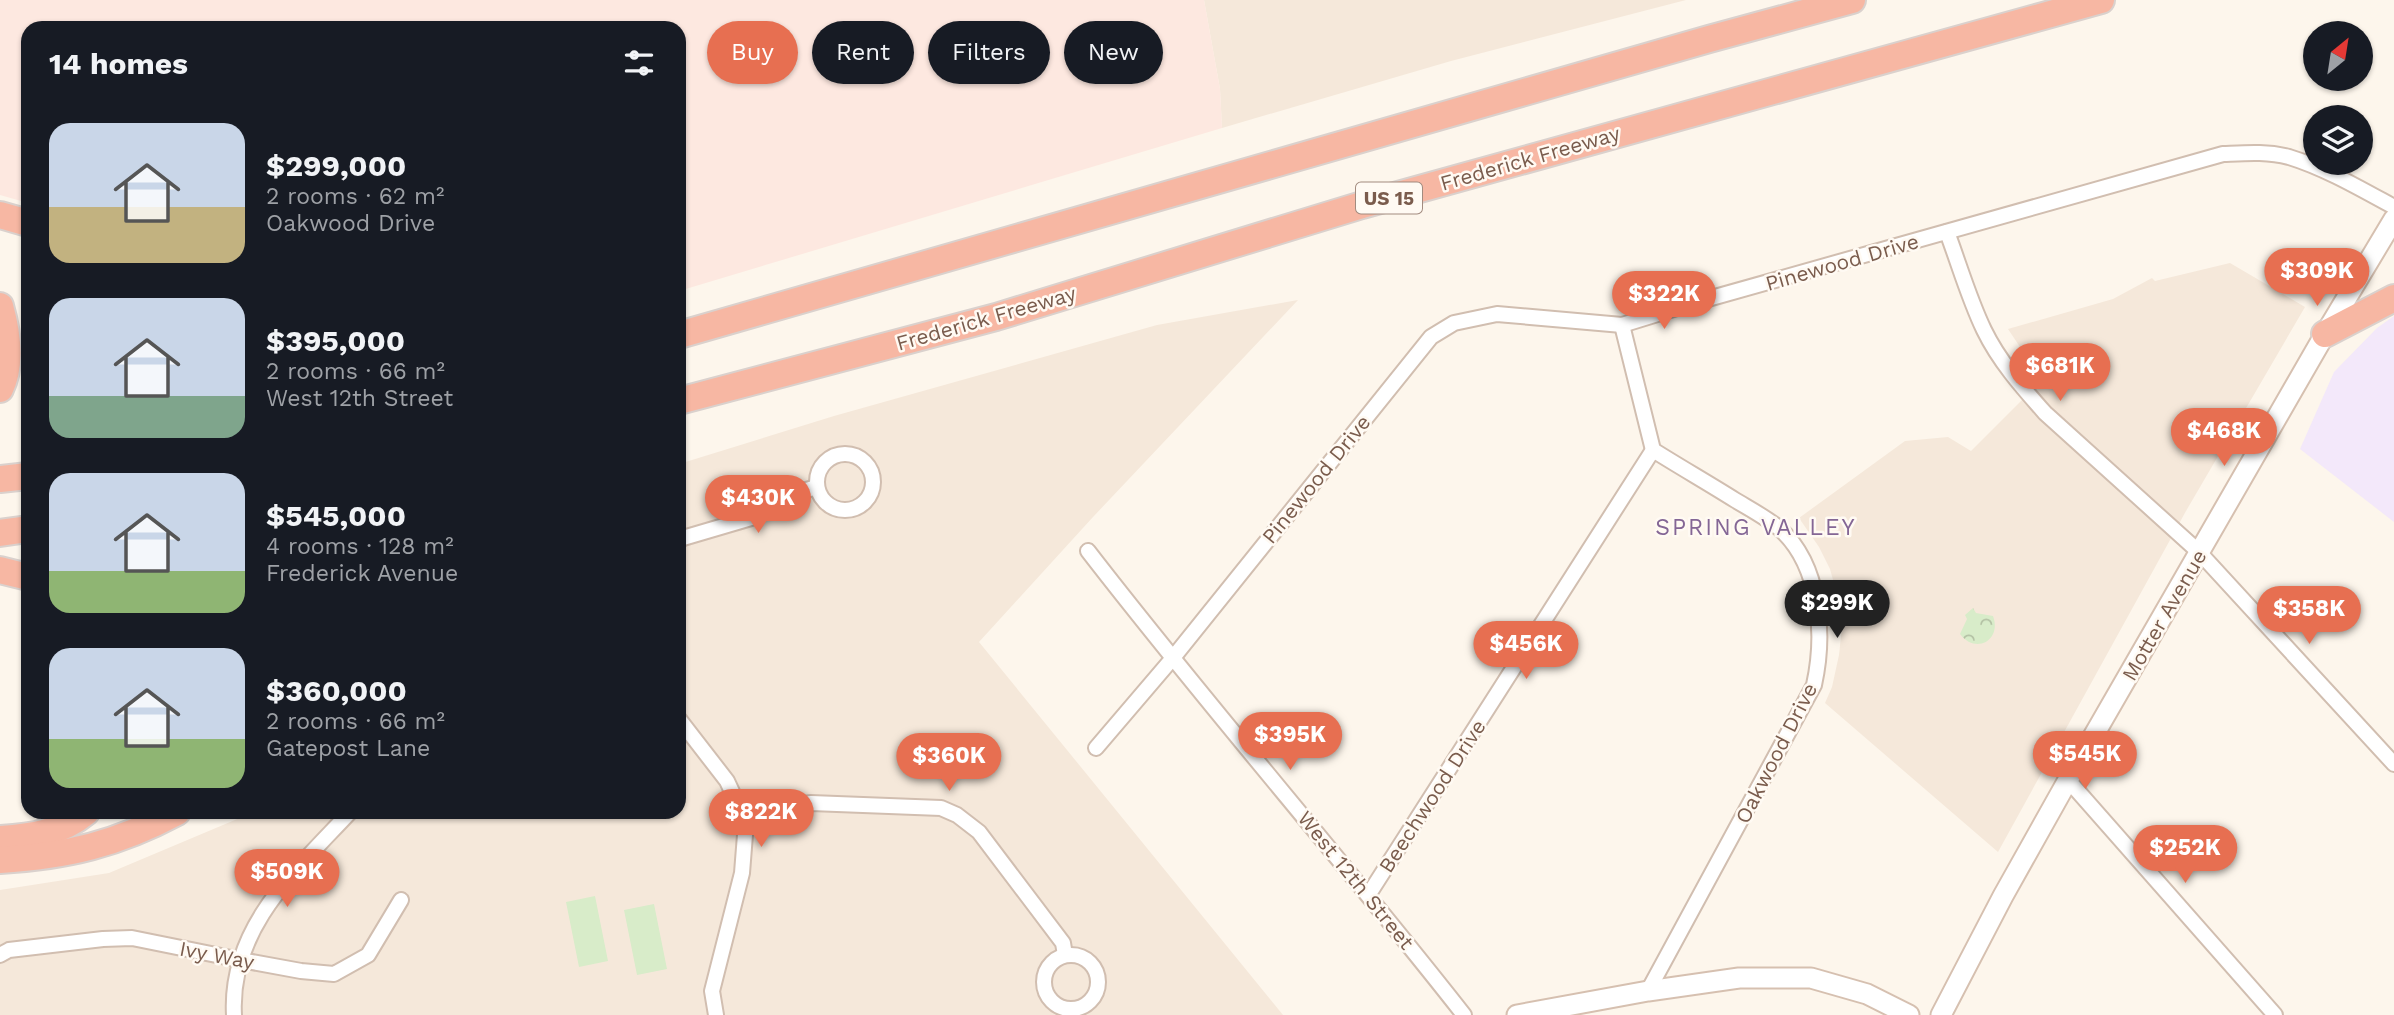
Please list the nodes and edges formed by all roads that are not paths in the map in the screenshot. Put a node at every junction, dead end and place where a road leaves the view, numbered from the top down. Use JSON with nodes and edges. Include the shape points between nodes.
{"nodes":[{"id":1,"x":1796,"y":0,"type":"edge"},
{"id":2,"x":1852,"y":0,"type":"edge"},
{"id":3,"x":2101,"y":0,"type":"edge"},
{"id":4,"x":1709,"y":39,"type":"junction"},
{"id":5,"x":2394,"y":207,"type":"edge"},
{"id":6,"x":0,"y":215,"type":"edge"},
{"id":7,"x":2394,"y":219,"type":"edge"},
{"id":8,"x":21,"y":221,"type":"edge"},
{"id":9,"x":1947,"y":232,"type":"junction"},
{"id":10,"x":2394,"y":298,"type":"edge"},
{"id":11,"x":0,"y":306,"type":"edge"},
{"id":12,"x":1622,"y":325,"type":"junction"},
{"id":13,"x":686,"y":333,"type":"edge"},
{"id":14,"x":2325,"y":334,"type":"junction"},
{"id":15,"x":0,"y":389,"type":"edge"},
{"id":16,"x":686,"y":399,"type":"edge"},
{"id":17,"x":1653,"y":450,"type":"junction"},
{"id":18,"x":21,"y":477,"type":"edge"},
{"id":19,"x":0,"y":479,"type":"edge"},
{"id":20,"x":817,"y":487,"type":"junction"},
{"id":21,"x":21,"y":530,"type":"edge"},
{"id":22,"x":0,"y":533,"type":"edge"},
{"id":23,"x":686,"y":539,"type":"edge"},
{"id":24,"x":1088,"y":551,"type":"dead end"},
{"id":25,"x":2199,"y":552,"type":"junction"},
{"id":26,"x":0,"y":570,"type":"edge"},
{"id":27,"x":21,"y":575,"type":"edge"},
{"id":28,"x":1172,"y":659,"type":"junction"},
{"id":29,"x":686,"y":728,"type":"edge"},
{"id":30,"x":1096,"y":748,"type":"dead end"},
{"id":31,"x":2394,"y":764,"type":"edge"},
{"id":32,"x":2068,"y":780,"type":"junction"},
{"id":33,"x":74,"y":819,"type":"edge"},
{"id":34,"x":162,"y":819,"type":"edge"},
{"id":35,"x":343,"y":819,"type":"edge"},
{"id":36,"x":746,"y":822,"type":"junction"},
{"id":37,"x":0,"y":839,"type":"edge"},
{"id":38,"x":0,"y":860,"type":"edge"},
{"id":39,"x":1369,"y":894,"type":"junction"},
{"id":40,"x":401,"y":900,"type":"dead end"},
{"id":41,"x":0,"y":955,"type":"edge"},
{"id":42,"x":1065,"y":955,"type":"dead end"},
{"id":43,"x":241,"y":960,"type":"junction"},
{"id":44,"x":1648,"y":991,"type":"junction"},
{"id":45,"x":234,"y":1015,"type":"edge"},
{"id":46,"x":716,"y":1015,"type":"edge"},
{"id":47,"x":1464,"y":1015,"type":"edge"},
{"id":48,"x":1517,"y":1015,"type":"edge"},
{"id":49,"x":1909,"y":1015,"type":"edge"},
{"id":50,"x":1941,"y":1015,"type":"edge"},
{"id":51,"x":2276,"y":1015,"type":"edge"}],
"edges":[{"from":1,"to":4,"type":"highway"},
{"from":2,"to":4,"type":"highway"},
{"from":3,"to":16,"type":"highway","name":"Frederick Freeway","number":"US 15","via":[[1362,205],[996,317]]},
{"from":4,"to":13,"type":"highway"},
{"from":5,"to":9,"type":"street","name":"Pinewood Drive","via":[[2288,157],[2255,152],[2223,154]]},
{"from":6,"to":8,"type":"highway"},
{"from":7,"to":14,"type":"main road","name":"Motter Avenue"},
{"from":9,"to":12,"type":"street","name":"Pinewood Drive"},
{"from":9,"to":25,"type":"street","via":[[1983,328],[2011,372],[2045,413]]},
{"from":10,"to":14,"type":"highway"},
{"from":11,"to":15,"type":"highway","via":[[6,331]]},
{"from":12,"to":17,"type":"street"},
{"from":12,"to":28,"type":"street","name":"Pinewood Drive","via":[[1497,314],[1454,323],[1431,337]]},
{"from":14,"to":25,"type":"main road","name":"Motter Avenue"},
{"from":17,"to":39,"type":"street","name":"Beechwood Drive"},
{"from":17,"to":44,"type":"street","name":"Oakwood Drive","via":[[1781,530],[1801,557],[1814,590],[1819,650],[1814,685]]},
{"from":18,"to":19,"type":"highway"},
{"from":20,"to":20,"type":"street","via":[[827,505],[847,511],[866,502],[874,483],[859,457],[838,454],[821,467]]},
{"from":20,"to":23,"type":"street","via":[[788,495],[751,519]]},
{"from":21,"to":22,"type":"highway"},
{"from":24,"to":28,"type":"street","name":"West 12th Street"},
{"from":25,"to":31,"type":"street"},
{"from":25,"to":32,"type":"main road","name":"Motter Avenue"},
{"from":26,"to":27,"type":"highway"},
{"from":28,"to":30,"type":"street","name":"Pinewood Drive"},
{"from":28,"to":39,"type":"street","name":"West 12th Street"},
{"from":29,"to":36,"type":"street","via":[[727,781]]},
{"from":32,"to":50,"type":"main road","name":"Motter Avenue"},
{"from":32,"to":51,"type":"street"},
{"from":33,"to":37,"type":"highway","via":[[34,836]]},
{"from":34,"to":38,"type":"highway","via":[[71,853]]},
{"from":35,"to":43,"type":"street","via":[[263,911]]},
{"from":36,"to":42,"type":"street","via":[[778,807],[811,803],[942,808],[979,832],[1063,943]]},
{"from":36,"to":46,"type":"street","via":[[742,873],[712,991]]},
{"from":39,"to":47,"type":"street","name":"West 12th Street"},
{"from":40,"to":43,"type":"street","name":"Ivy Way","via":[[368,955],[334,974]]},
{"from":41,"to":43,"type":"street","name":"Ivy Way","via":[[9,950],[132,938]]},
{"from":43,"to":45,"type":"street"},
{"from":44,"to":48,"type":"main road"},
{"from":44,"to":49,"type":"main road","via":[[1739,978],[1811,978],[1867,994]]}]}
